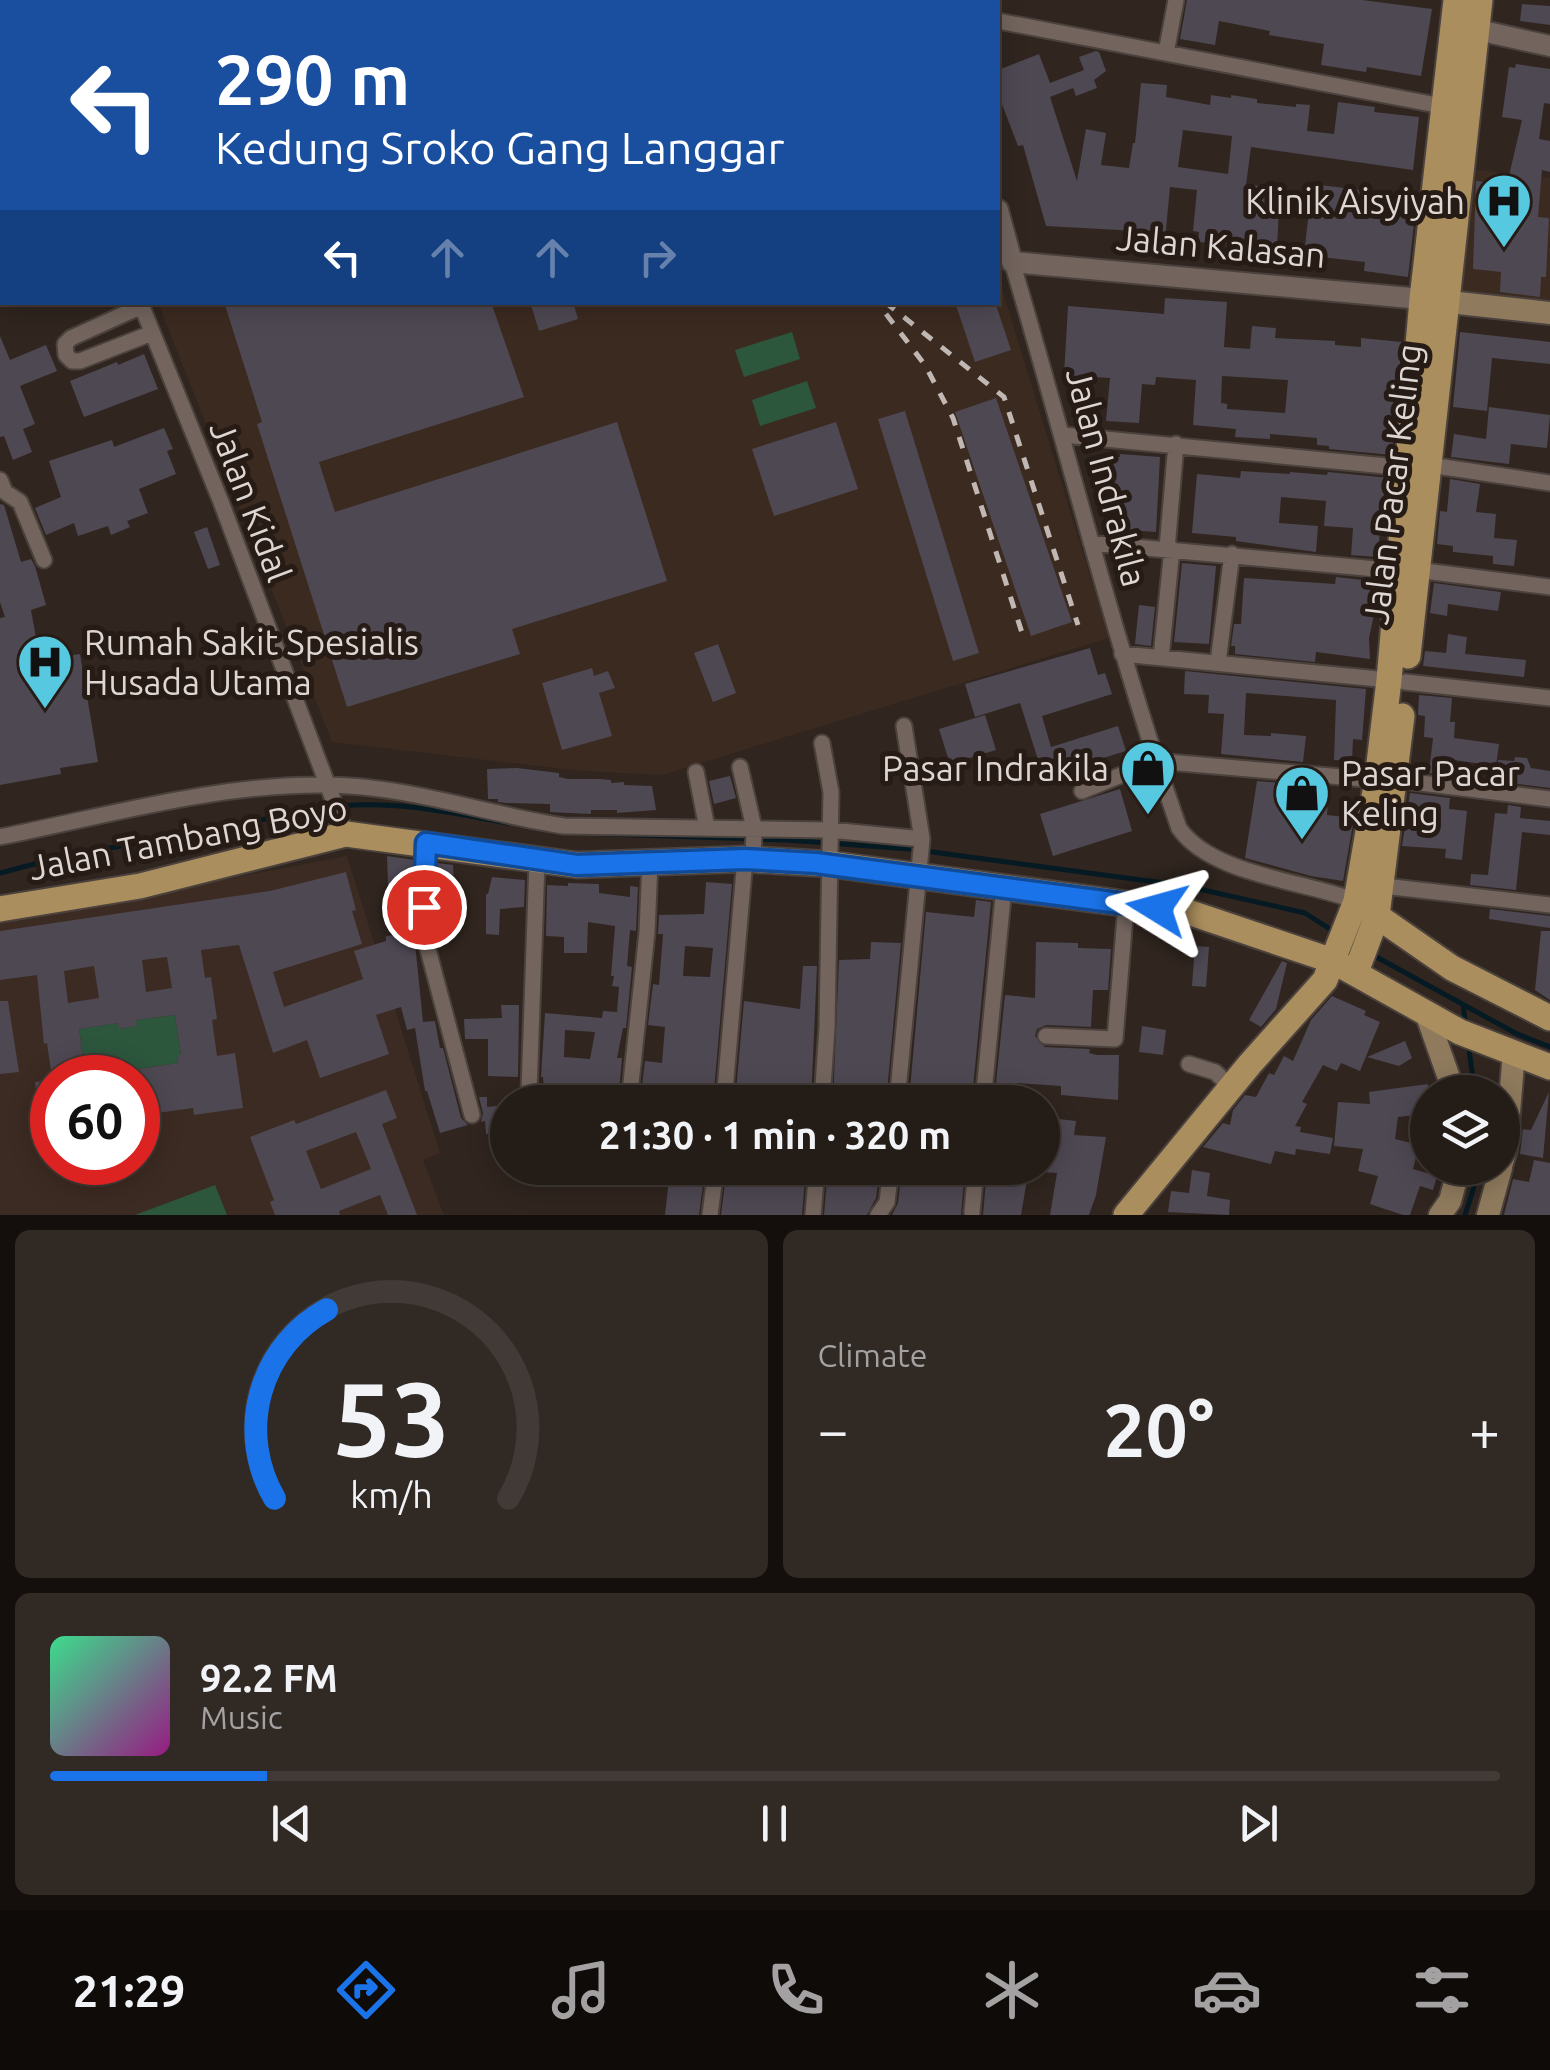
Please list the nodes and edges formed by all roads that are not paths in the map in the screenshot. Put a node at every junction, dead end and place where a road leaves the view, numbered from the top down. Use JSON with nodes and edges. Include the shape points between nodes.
{"nodes":[{"id":1,"x":1176,"y":0,"type":"edge"},
{"id":2,"x":1480,"y":0,"type":"edge"},
{"id":3,"x":1462,"y":18,"type":"edge"},
{"id":4,"x":1000,"y":21,"type":"edge"},
{"id":5,"x":1550,"y":46,"type":"edge"},
{"id":6,"x":1166,"y":53,"type":"junction"},
{"id":7,"x":1442,"y":106,"type":"junction"},
{"id":8,"x":1000,"y":217,"type":"edge"},
{"id":9,"x":1012,"y":262,"type":"junction"},
{"id":10,"x":1436,"y":300,"type":"junction"},
{"id":11,"x":139,"y":305,"type":"edge"},
{"id":12,"x":141,"y":305,"type":"edge"},
{"id":13,"x":1550,"y":313,"type":"edge"},
{"id":14,"x":152,"y":332,"type":"junction"},
{"id":15,"x":1063,"y":435,"type":"junction"},
{"id":16,"x":1176,"y":444,"type":"junction"},
{"id":17,"x":1419,"y":467,"type":"junction"},
{"id":18,"x":1550,"y":483,"type":"edge"},
{"id":19,"x":2,"y":489,"type":"edge"},
{"id":20,"x":1091,"y":542,"type":"junction"},
{"id":21,"x":1169,"y":549,"type":"junction"},
{"id":22,"x":1232,"y":554,"type":"junction"},
{"id":23,"x":44,"y":560,"type":"dead end"},
{"id":24,"x":1408,"y":570,"type":"junction"},
{"id":25,"x":1550,"y":587,"type":"edge"},
{"id":26,"x":1122,"y":654,"type":"junction"},
{"id":27,"x":1160,"y":657,"type":"junction"},
{"id":28,"x":1218,"y":662,"type":"junction"},
{"id":29,"x":1397,"y":681,"type":"junction"},
{"id":30,"x":1550,"y":698,"type":"edge"},
{"id":31,"x":904,"y":726,"type":"dead end"},
{"id":32,"x":822,"y":743,"type":"dead end"},
{"id":33,"x":1156,"y":761,"type":"junction"},
{"id":34,"x":740,"y":767,"type":"dead end"},
{"id":35,"x":696,"y":772,"type":"dead end"},
{"id":36,"x":1386,"y":780,"type":"junction"},
{"id":37,"x":328,"y":789,"type":"junction"},
{"id":38,"x":1082,"y":792,"type":"dead end"},
{"id":39,"x":1550,"y":799,"type":"edge"},
{"id":40,"x":343,"y":827,"type":"junction"},
{"id":41,"x":707,"y":828,"type":"junction"},
{"id":42,"x":830,"y":832,"type":"junction"},
{"id":43,"x":0,"y":837,"type":"edge"},
{"id":44,"x":922,"y":842,"type":"junction"},
{"id":45,"x":426,"y":843,"type":"junction"},
{"id":46,"x":752,"y":847,"type":"junction"},
{"id":47,"x":829,"y":859,"type":"junction"},
{"id":48,"x":538,"y":861,"type":"junction"},
{"id":49,"x":650,"y":862,"type":"junction"},
{"id":50,"x":919,"y":871,"type":"junction"},
{"id":51,"x":1004,"y":886,"type":"junction"},
{"id":52,"x":1126,"y":904,"type":"junction"},
{"id":53,"x":1550,"y":904,"type":"edge"},
{"id":54,"x":1365,"y":906,"type":"junction"},
{"id":55,"x":0,"y":909,"type":"edge"},
{"id":56,"x":1346,"y":963,"type":"junction"},
{"id":57,"x":1550,"y":1018,"type":"edge"},
{"id":58,"x":1046,"y":1036,"type":"dead end"},
{"id":59,"x":1453,"y":1040,"type":"junction"},
{"id":60,"x":1506,"y":1056,"type":"junction"},
{"id":61,"x":1189,"y":1064,"type":"dead end"},
{"id":62,"x":1550,"y":1067,"type":"edge"},
{"id":63,"x":1454,"y":1075,"type":"edge"},
{"id":64,"x":1506,"y":1075,"type":"edge"},
{"id":65,"x":529,"y":1085,"type":"edge"},
{"id":66,"x":632,"y":1085,"type":"edge"},
{"id":67,"x":726,"y":1085,"type":"edge"},
{"id":68,"x":823,"y":1085,"type":"edge"},
{"id":69,"x":899,"y":1085,"type":"edge"},
{"id":70,"x":985,"y":1085,"type":"edge"},
{"id":71,"x":1231,"y":1087,"type":"junction"},
{"id":72,"x":472,"y":1115,"type":"dead end"},
{"id":73,"x":714,"y":1185,"type":"edge"},
{"id":74,"x":816,"y":1185,"type":"edge"},
{"id":75,"x":889,"y":1185,"type":"edge"},
{"id":76,"x":974,"y":1185,"type":"edge"},
{"id":77,"x":1455,"y":1185,"type":"edge"},
{"id":78,"x":1496,"y":1185,"type":"edge"},
{"id":79,"x":972,"y":1212,"type":"dead end"},
{"id":80,"x":710,"y":1215,"type":"edge"},
{"id":81,"x":813,"y":1215,"type":"edge"},
{"id":82,"x":878,"y":1215,"type":"edge"},
{"id":83,"x":1126,"y":1215,"type":"edge"},
{"id":84,"x":1440,"y":1215,"type":"edge"},
{"id":85,"x":1488,"y":1215,"type":"edge"}],
"edges":[{"from":1,"to":6,"type":"street"},
{"from":2,"to":3,"type":"main road","name":"Jalan Pacar Keling"},
{"from":3,"to":5,"type":"street"},
{"from":3,"to":7,"type":"main road","name":"Jalan Pacar Keling"},
{"from":3,"to":10,"type":"main road","name":"Jalan Pacar Keling"},
{"from":4,"to":6,"type":"street"},
{"from":6,"to":7,"type":"street"},
{"from":7,"to":10,"type":"main road","name":"Jalan Pacar Keling"},
{"from":8,"to":9,"type":"street","name":"Jalan Indrakila"},
{"from":9,"to":10,"type":"street","name":"Jalan Kalasan"},
{"from":9,"to":15,"type":"street","name":"Jalan Indrakila"},
{"from":10,"to":13,"type":"main road","name":"Jalan Kalasan"},
{"from":10,"to":17,"type":"main road","name":"Jalan Pacar Keling"},
{"from":11,"to":14,"type":"street","via":[[71,338],[64,351],[80,361]]},
{"from":12,"to":14,"type":"street","name":"Jalan Kidal"},
{"from":14,"to":37,"type":"street","name":"Jalan Kidal"},
{"from":15,"to":16,"type":"street"},
{"from":15,"to":20,"type":"street","name":"Jalan Indrakila"},
{"from":16,"to":17,"type":"street"},
{"from":16,"to":21,"type":"street"},
{"from":17,"to":18,"type":"street"},
{"from":17,"to":24,"type":"main road","name":"Jalan Pacar Keling"},
{"from":19,"to":23,"type":"street","via":[[20,502]]},
{"from":20,"to":21,"type":"street"},
{"from":20,"to":26,"type":"street","name":"Jalan Indrakila"},
{"from":21,"to":22,"type":"street"},
{"from":21,"to":27,"type":"street"},
{"from":22,"to":24,"type":"street"},
{"from":22,"to":28,"type":"street"},
{"from":24,"to":25,"type":"street"},
{"from":24,"to":29,"type":"main road","name":"Jalan Pacar Keling"},
{"from":26,"to":27,"type":"street"},
{"from":26,"to":33,"type":"street","name":"Jalan Indrakila"},
{"from":27,"to":28,"type":"street"},
{"from":28,"to":29,"type":"street"},
{"from":29,"to":30,"type":"street"},
{"from":29,"to":36,"type":"main road","name":"Jalan Pacar Keling"},
{"from":31,"to":44,"type":"street"},
{"from":32,"to":42,"type":"street"},
{"from":33,"to":36,"type":"street"},
{"from":33,"to":38,"type":"street"},
{"from":33,"to":54,"type":"street","name":"Jalan Indrakila","via":[[1178,828],[1195,846],[1241,868],[1324,888]]},
{"from":34,"to":46,"type":"street"},
{"from":35,"to":41,"type":"street"},
{"from":36,"to":39,"type":"street"},
{"from":36,"to":54,"type":"main road","name":"Jalan Pacar Keling"},
{"from":37,"to":40,"type":"street","name":"Jalan Kidal"},
{"from":37,"to":41,"type":"street","via":[[435,798],[564,826]]},
{"from":37,"to":43,"type":"street","via":[[226,792]]},
{"from":40,"to":45,"type":"main road","name":"Jalan Tambang Boyo"},
{"from":40,"to":55,"type":"main road","name":"Jalan Tambang Boyo","via":[[140,886]]},
{"from":41,"to":46,"type":"street"},
{"from":42,"to":44,"type":"street"},
{"from":42,"to":46,"type":"street"},
{"from":42,"to":47,"type":"street"},
{"from":44,"to":50,"type":"street"},
{"from":45,"to":48,"type":"main road","name":"Jalan Tambang Boyo"},
{"from":45,"to":72,"type":"street","via":[[426,942]]},
{"from":46,"to":47,"type":"main road","name":"Jalan Tambang Boyo"},
{"from":46,"to":49,"type":"main road","name":"Jalan Tambang Boyo"},
{"from":46,"to":67,"type":"street"},
{"from":47,"to":50,"type":"main road","name":"Jalan Tambang Boyo"},
{"from":47,"to":68,"type":"street"},
{"from":48,"to":49,"type":"main road","name":"Jalan Tambang Boyo"},
{"from":48,"to":65,"type":"street"},
{"from":49,"to":66,"type":"street"},
{"from":50,"to":51,"type":"main road","name":"Jalan Tambang Boyo"},
{"from":50,"to":69,"type":"street"},
{"from":51,"to":52,"type":"main road","name":"Jalan Tambang Boyo"},
{"from":51,"to":70,"type":"street"},
{"from":52,"to":56,"type":"main road","name":"Jalan Tambang Boyo","via":[[1188,912]]},
{"from":52,"to":58,"type":"street","via":[[1115,1039]]},
{"from":53,"to":54,"type":"street","name":"Jalan Indrakila"},
{"from":54,"to":56,"type":"main road","name":"Jalan Pacar Keling"},
{"from":54,"to":57,"type":"main road","via":[[1452,968]]},
{"from":56,"to":59,"type":"main road","name":"Jalan Tambang Boyo","via":[[1426,1013]]},
{"from":56,"to":71,"type":"main road","name":"Jalan Pacar Keling"},
{"from":59,"to":60,"type":"main road","name":"Jalan Tambang Boyo"},
{"from":59,"to":63,"type":"main road"},
{"from":60,"to":62,"type":"main road","name":"Jalan Tambang Boyo"},
{"from":60,"to":64,"type":"main road"},
{"from":61,"to":71,"type":"street"},
{"from":71,"to":83,"type":"main road","name":"Jalan Pacar Keling"},
{"from":73,"to":80,"type":"street"},
{"from":74,"to":81,"type":"street"},
{"from":75,"to":82,"type":"street"},
{"from":76,"to":79,"type":"street"},
{"from":77,"to":84,"type":"main road"},
{"from":78,"to":85,"type":"main road"}]}
